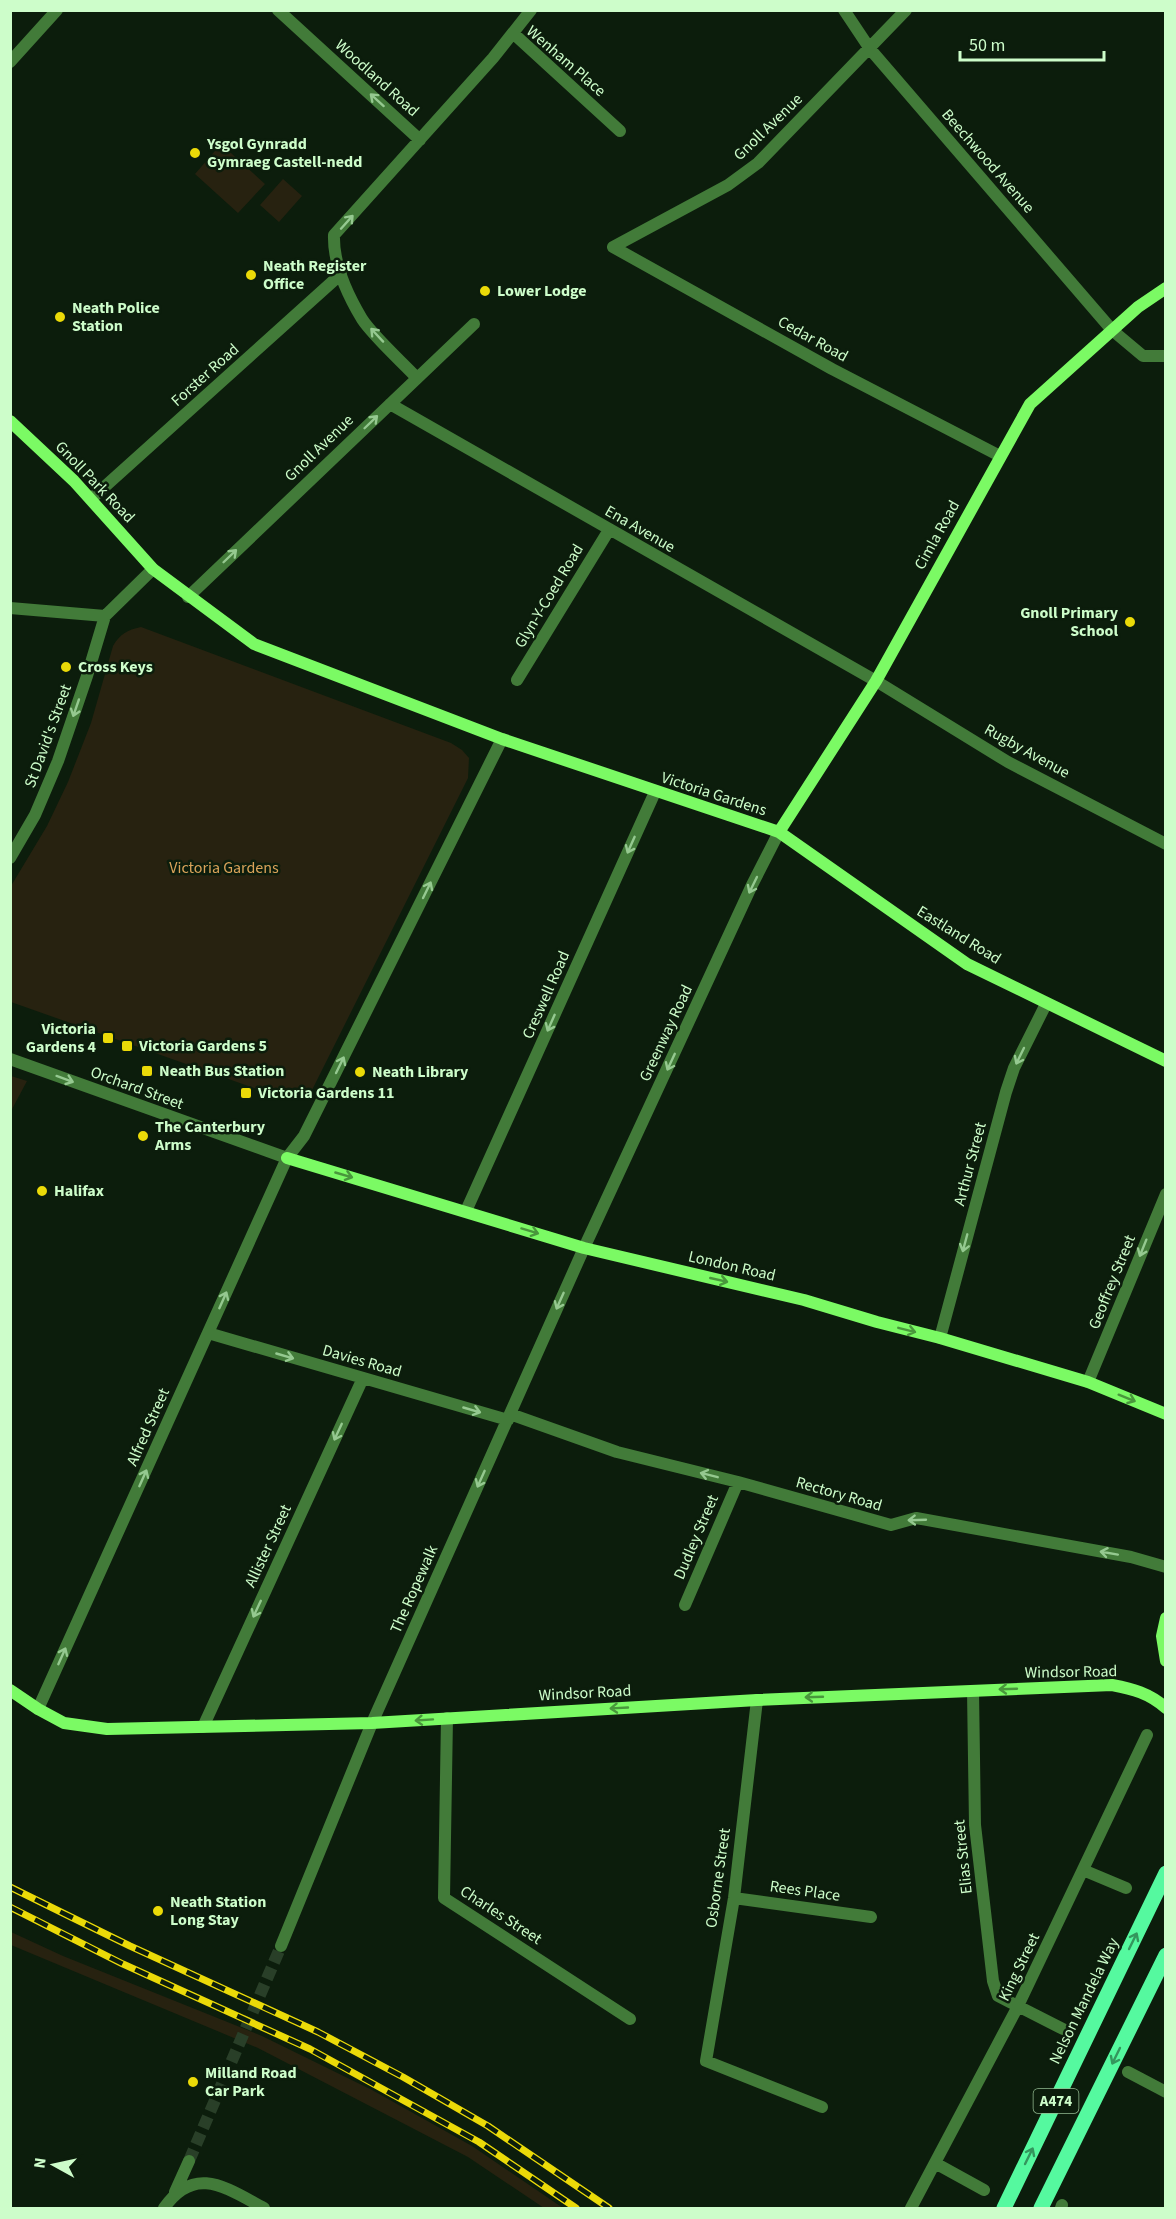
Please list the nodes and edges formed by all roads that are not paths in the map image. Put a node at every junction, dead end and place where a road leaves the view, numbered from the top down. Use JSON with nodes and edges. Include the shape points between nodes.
{"nodes":[{"id":1,"x":57,"y":10,"type":"edge"},
{"id":2,"x":278,"y":10,"type":"edge"},
{"id":3,"x":531,"y":10,"type":"edge"},
{"id":4,"x":844,"y":10,"type":"edge"},
{"id":5,"x":906,"y":10,"type":"edge"},
{"id":6,"x":514,"y":34,"type":"junction"},
{"id":7,"x":870,"y":49,"type":"junction"},
{"id":8,"x":10,"y":62,"type":"edge"},
{"id":9,"x":620,"y":131,"type":"dead end"},
{"id":10,"x":420,"y":140,"type":"junction"},
{"id":11,"x":613,"y":247,"type":"joint"},
{"id":12,"x":340,"y":274,"type":"junction"},
{"id":13,"x":1166,"y":288,"type":"edge"},
{"id":14,"x":474,"y":324,"type":"dead end"},
{"id":15,"x":1112,"y":330,"type":"junction"},
{"id":16,"x":1166,"y":356,"type":"edge"},
{"id":17,"x":417,"y":378,"type":"junction"},
{"id":18,"x":390,"y":404,"type":"junction"},
{"id":19,"x":10,"y":421,"type":"edge"},
{"id":20,"x":1000,"y":456,"type":"junction"},
{"id":21,"x":91,"y":499,"type":"junction"},
{"id":22,"x":609,"y":530,"type":"junction"},
{"id":23,"x":153,"y":569,"type":"junction"},
{"id":24,"x":188,"y":597,"type":"junction"},
{"id":25,"x":10,"y":608,"type":"edge"},
{"id":26,"x":105,"y":616,"type":"junction"},
{"id":27,"x":517,"y":680,"type":"dead end"},
{"id":28,"x":876,"y":681,"type":"junction"},
{"id":29,"x":502,"y":739,"type":"junction"},
{"id":30,"x":655,"y":792,"type":"junction"},
{"id":31,"x":779,"y":832,"type":"junction"},
{"id":32,"x":1166,"y":844,"type":"edge"},
{"id":33,"x":10,"y":858,"type":"edge"},
{"id":34,"x":1046,"y":1004,"type":"junction"},
{"id":35,"x":10,"y":1059,"type":"edge"},
{"id":36,"x":1166,"y":1061,"type":"edge"},
{"id":37,"x":288,"y":1158,"type":"junction"},
{"id":38,"x":1166,"y":1194,"type":"edge"},
{"id":39,"x":466,"y":1211,"type":"junction"},
{"id":40,"x":584,"y":1248,"type":"junction"},
{"id":41,"x":208,"y":1333,"type":"junction"},
{"id":42,"x":940,"y":1338,"type":"junction"},
{"id":43,"x":363,"y":1378,"type":"junction"},
{"id":44,"x":1088,"y":1382,"type":"junction"},
{"id":45,"x":1166,"y":1414,"type":"edge"},
{"id":46,"x":509,"y":1417,"type":"junction"},
{"id":47,"x":738,"y":1482,"type":"junction"},
{"id":48,"x":1166,"y":1567,"type":"edge"},
{"id":49,"x":685,"y":1605,"type":"dead end"},
{"id":50,"x":1166,"y":1618,"type":"edge"},
{"id":51,"x":1166,"y":1661,"type":"edge"},
{"id":52,"x":10,"y":1690,"type":"edge"},
{"id":53,"x":973,"y":1690,"type":"junction"},
{"id":54,"x":757,"y":1700,"type":"junction"},
{"id":55,"x":1166,"y":1708,"type":"edge"},
{"id":56,"x":38,"y":1709,"type":"junction"},
{"id":57,"x":447,"y":1718,"type":"junction"},
{"id":58,"x":372,"y":1723,"type":"junction"},
{"id":59,"x":203,"y":1727,"type":"junction"},
{"id":60,"x":1147,"y":1735,"type":"dead end"},
{"id":61,"x":1083,"y":1870,"type":"junction"},
{"id":62,"x":1166,"y":1873,"type":"edge"},
{"id":63,"x":1126,"y":1888,"type":"dead end"},
{"id":64,"x":734,"y":1898,"type":"junction"},
{"id":65,"x":871,"y":1917,"type":"dead end"},
{"id":66,"x":280,"y":1946,"type":"tunnel mouth"},
{"id":67,"x":1166,"y":1955,"type":"edge"},
{"id":68,"x":1017,"y":2008,"type":"junction"},
{"id":69,"x":630,"y":2019,"type":"dead end"},
{"id":70,"x":1063,"y":2029,"type":"dead end"},
{"id":71,"x":1128,"y":2072,"type":"dead end"},
{"id":72,"x":1166,"y":2092,"type":"edge"},
{"id":73,"x":822,"y":2107,"type":"dead end"},
{"id":74,"x":189,"y":2161,"type":"tunnel mouth"},
{"id":75,"x":935,"y":2163,"type":"junction"},
{"id":76,"x":984,"y":2190,"type":"dead end"},
{"id":77,"x":173,"y":2196,"type":"junction"},
{"id":78,"x":164,"y":2208,"type":"edge"},
{"id":79,"x":264,"y":2208,"type":"edge"},
{"id":80,"x":911,"y":2208,"type":"edge"},
{"id":81,"x":1004,"y":2208,"type":"edge"},
{"id":82,"x":1041,"y":2208,"type":"edge"}],
"edges":[{"from":1,"to":8,"type":"street"},
{"from":10,"to":2,"type":"street","name":"Woodland Road","one_way":true},
{"from":3,"to":6,"type":"street"},
{"from":4,"to":7,"type":"street","name":"Beechwood Avenue"},
{"from":5,"to":7,"type":"street","name":"Gnoll Avenue"},
{"from":6,"to":9,"type":"street","name":"Wenham Place"},
{"from":6,"to":10,"type":"street","name":"Wenham Place"},
{"from":7,"to":11,"type":"street","name":"Gnoll Avenue","via":[[758,163],[728,185]]},
{"from":7,"to":15,"type":"street","name":"Beechwood Avenue"},
{"from":12,"to":10,"type":"street","name":"Woodland Road","one_way":true,"via":[[334,235]]},
{"from":11,"to":20,"type":"street","name":"Cedar Road","via":[[832,369]]},
{"from":17,"to":12,"type":"street","name":"Woodland Road","one_way":true,"via":[[363,320]]},
{"from":12,"to":21,"type":"street","name":"Forster Road"},
{"from":13,"to":15,"type":"main road","name":"Cimla Road"},
{"from":14,"to":17,"type":"street","name":"Gnoll Avenue"},
{"from":15,"to":16,"type":"street","name":"Beechwood Avenue","via":[[1143,356]]},
{"from":15,"to":20,"type":"main road","name":"Cimla Road","via":[[1029,404]]},
{"from":17,"to":18,"type":"street","name":"Gnoll Avenue"},
{"from":18,"to":22,"type":"street","name":"Ena Avenue"},
{"from":24,"to":18,"type":"street","name":"Gnoll Avenue","one_way":true},
{"from":19,"to":21,"type":"main road","name":"Gnoll Park Road"},
{"from":20,"to":28,"type":"main road","name":"Cimla Road"},
{"from":21,"to":23,"type":"main road","name":"Gnoll Park Road"},
{"from":22,"to":27,"type":"street","name":"Glyn-Y-Coed Road"},
{"from":22,"to":28,"type":"street","name":"Ena Avenue"},
{"from":23,"to":24,"type":"main road","name":"Victoria Gardens"},
{"from":23,"to":26,"type":"street","name":"St David's Street"},
{"from":24,"to":29,"type":"main road","name":"Victoria Gardens","via":[[254,644]]},
{"from":25,"to":26,"type":"street"},
{"from":26,"to":33,"type":"street","name":"St David's Street","one_way":true,"via":[[58,761],[35,815]]},
{"from":28,"to":31,"type":"main road","name":"Cimla Road"},
{"from":28,"to":32,"type":"street","name":"Rugby Avenue","via":[[1008,762]]},
{"from":29,"to":30,"type":"main road","name":"Victoria Gardens"},
{"from":37,"to":29,"type":"street","one_way":true,"via":[[309,1127]]},
{"from":30,"to":31,"type":"main road","name":"Victoria Gardens"},
{"from":30,"to":39,"type":"street","name":"Creswell Road","one_way":true},
{"from":31,"to":34,"type":"main road","name":"Eastland Road","via":[[967,964]]},
{"from":31,"to":40,"type":"street","name":"Greenway Road","one_way":true},
{"from":34,"to":36,"type":"main road","name":"Eastland Road"},
{"from":34,"to":42,"type":"street","name":"Arthur Street","one_way":true,"via":[[1006,1092]]},
{"from":35,"to":37,"type":"street","name":"Orchard Street","one_way":true},
{"from":37,"to":39,"type":"main road","name":"London Road","one_way":true},
{"from":41,"to":37,"type":"street","name":"Alfred Street","one_way":true},
{"from":38,"to":44,"type":"street","name":"Geoffrey Street","one_way":true},
{"from":39,"to":40,"type":"main road","name":"London Road","one_way":true},
{"from":40,"to":42,"type":"main road","name":"London Road","one_way":true,"via":[[804,1300]]},
{"from":40,"to":46,"type":"street","name":"The Ropewalk","one_way":true},
{"from":41,"to":43,"type":"street","name":"Davies Road","one_way":true},
{"from":56,"to":41,"type":"street","name":"Alfred Street","one_way":true},
{"from":42,"to":44,"type":"main road","name":"London Road"},
{"from":43,"to":46,"type":"street","name":"Davies Road","one_way":true},
{"from":43,"to":59,"type":"street","name":"Allister Street","one_way":true},
{"from":44,"to":45,"type":"main road","name":"London Road","one_way":true},
{"from":47,"to":46,"type":"street","name":"Rectory Road","one_way":true,"via":[[617,1452]]},
{"from":46,"to":58,"type":"street","name":"The Ropewalk","one_way":true},
{"from":48,"to":47,"type":"street","name":"Rectory Road","one_way":true,"via":[[1131,1557],[916,1518],[891,1526]]},
{"from":47,"to":49,"type":"street","name":"Dudley Street"},
{"from":50,"to":51,"type":"main road","via":[[1162,1636]]},
{"from":52,"to":56,"type":"main road","name":"Windsor Road"},
{"from":53,"to":54,"type":"main road","name":"Windsor Road","one_way":true},
{"from":55,"to":53,"type":"main road","name":"Windsor Road","one_way":true,"via":[[1136,1689],[1112,1685]]},
{"from":53,"to":68,"type":"street","name":"Elias Street","via":[[975,1826],[993,1981],[998,1996]]},
{"from":54,"to":57,"type":"main road","name":"Windsor Road","one_way":true},
{"from":54,"to":64,"type":"street","name":"Osborne Street"},
{"from":56,"to":59,"type":"main road","name":"Windsor Road","via":[[64,1723],[107,1729]]},
{"from":57,"to":58,"type":"main road","name":"Windsor Road","one_way":true},
{"from":57,"to":69,"type":"street","name":"Charles Street","via":[[444,1898]]},
{"from":58,"to":59,"type":"main road","name":"Windsor Road"},
{"from":58,"to":66,"type":"street","name":"The Ropewalk"},
{"from":60,"to":61,"type":"street","name":"King Street"},
{"from":61,"to":63,"type":"street"},
{"from":61,"to":68,"type":"street","name":"King Street"},
{"from":81,"to":62,"type":"main road","name":"Nelson Mandela Way","number":"A474","one_way":true},
{"from":64,"to":65,"type":"street","name":"Rees Place"},
{"from":64,"to":73,"type":"street","name":"Osborne Street","via":[[706,2061]]},
{"from":67,"to":82,"type":"main road","number":"A474","one_way":true},
{"from":68,"to":70,"type":"street","name":"Elias Street"},
{"from":68,"to":75,"type":"street","name":"King Street"},
{"from":71,"to":72,"type":"street"},
{"from":74,"to":77,"type":"street"},
{"from":75,"to":76,"type":"street"},
{"from":75,"to":80,"type":"street","name":"King Street"},
{"from":77,"to":78,"type":"street"},
{"from":77,"to":79,"type":"street","via":[[198,2182],[211,2183]]}]}
